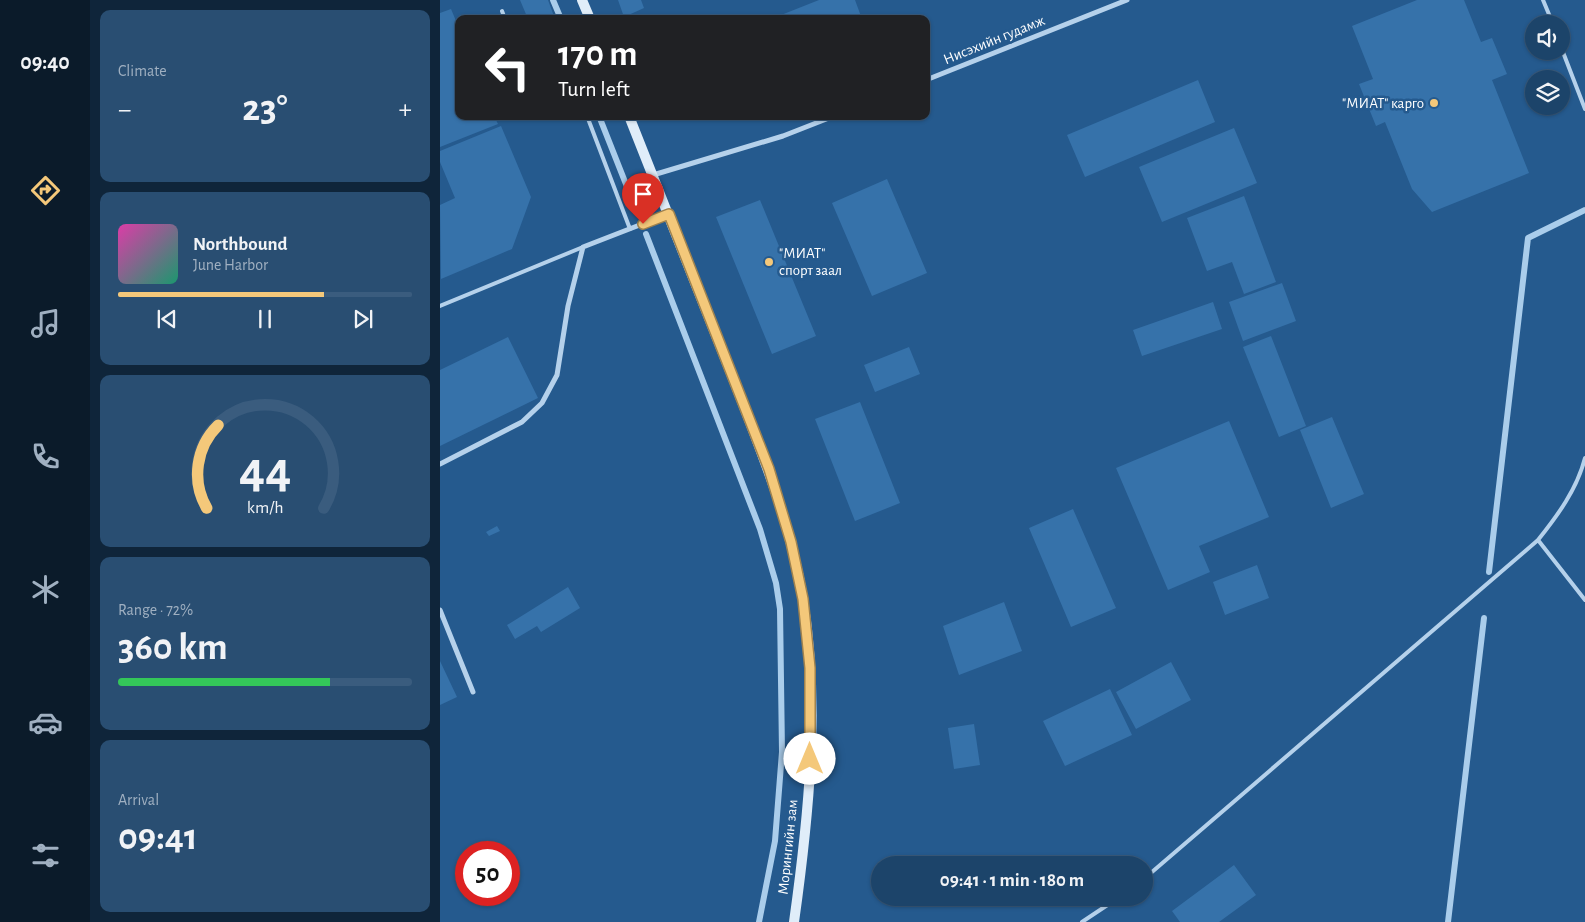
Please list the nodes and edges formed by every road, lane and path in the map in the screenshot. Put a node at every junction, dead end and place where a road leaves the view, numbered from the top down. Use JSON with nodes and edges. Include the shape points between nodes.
{"nodes":[{"id":1,"x":582,"y":0,"type":"edge"},
{"id":2,"x":1127,"y":0,"type":"edge"},
{"id":3,"x":1543,"y":0,"type":"edge"},
{"id":4,"x":502,"y":11,"type":"dead end"},
{"id":5,"x":504,"y":15,"type":"edge"},
{"id":6,"x":588,"y":15,"type":"edge"},
{"id":7,"x":1549,"y":15,"type":"edge"},
{"id":8,"x":1566,"y":60,"type":"edge"},
{"id":9,"x":930,"y":78,"type":"edge"},
{"id":10,"x":1585,"y":109,"type":"edge"},
{"id":11,"x":589,"y":120,"type":"edge"},
{"id":12,"x":631,"y":120,"type":"edge"},
{"id":13,"x":824,"y":120,"type":"edge"},
{"id":14,"x":653,"y":175,"type":"junction"},
{"id":15,"x":669,"y":214,"type":"junction"},
{"id":16,"x":630,"y":229,"type":"junction"},
{"id":17,"x":584,"y":247,"type":"junction"},
{"id":18,"x":440,"y":306,"type":"edge"},
{"id":19,"x":1585,"y":458,"type":"edge"},
{"id":20,"x":440,"y":464,"type":"edge"},
{"id":21,"x":1538,"y":540,"type":"junction"},
{"id":22,"x":1585,"y":600,"type":"edge"},
{"id":23,"x":440,"y":610,"type":"edge"},
{"id":24,"x":473,"y":692,"type":"dead end"},
{"id":25,"x":1153,"y":871,"type":"edge"},
{"id":26,"x":1106,"y":906,"type":"edge"},
{"id":27,"x":794,"y":922,"type":"edge"},
{"id":28,"x":1082,"y":922,"type":"edge"}],
"edges":[{"from":1,"to":6,"type":"main road"},
{"from":2,"to":9,"type":"street","name":"Нисэхийн гудамж"},
{"from":3,"to":7,"type":"lane"},
{"from":4,"to":5,"type":"lane"},
{"from":8,"to":10,"type":"lane"},
{"from":11,"to":16,"type":"lane"},
{"from":12,"to":14,"type":"main road","name":"Морингийн зам"},
{"from":13,"to":14,"type":"street","via":[[784,136]]},
{"from":14,"to":15,"type":"main road","name":"Морингийн зам"},
{"from":15,"to":16,"type":"street"},
{"from":15,"to":27,"type":"main road","name":"Морингийн зам","via":[[769,469],[791,542],[803,599],[810,668],[810,759],[806,832]]},
{"from":16,"to":17,"type":"street"},
{"from":17,"to":18,"type":"lane"},
{"from":17,"to":20,"type":"street","via":[[568,306],[557,375],[542,403],[522,422]]},
{"from":19,"to":21,"type":"lane","via":[[1581,473],[1560,512]]},
{"from":21,"to":22,"type":"lane"},
{"from":21,"to":25,"type":"lane"},
{"from":23,"to":24,"type":"street"},
{"from":26,"to":28,"type":"lane"}]}
